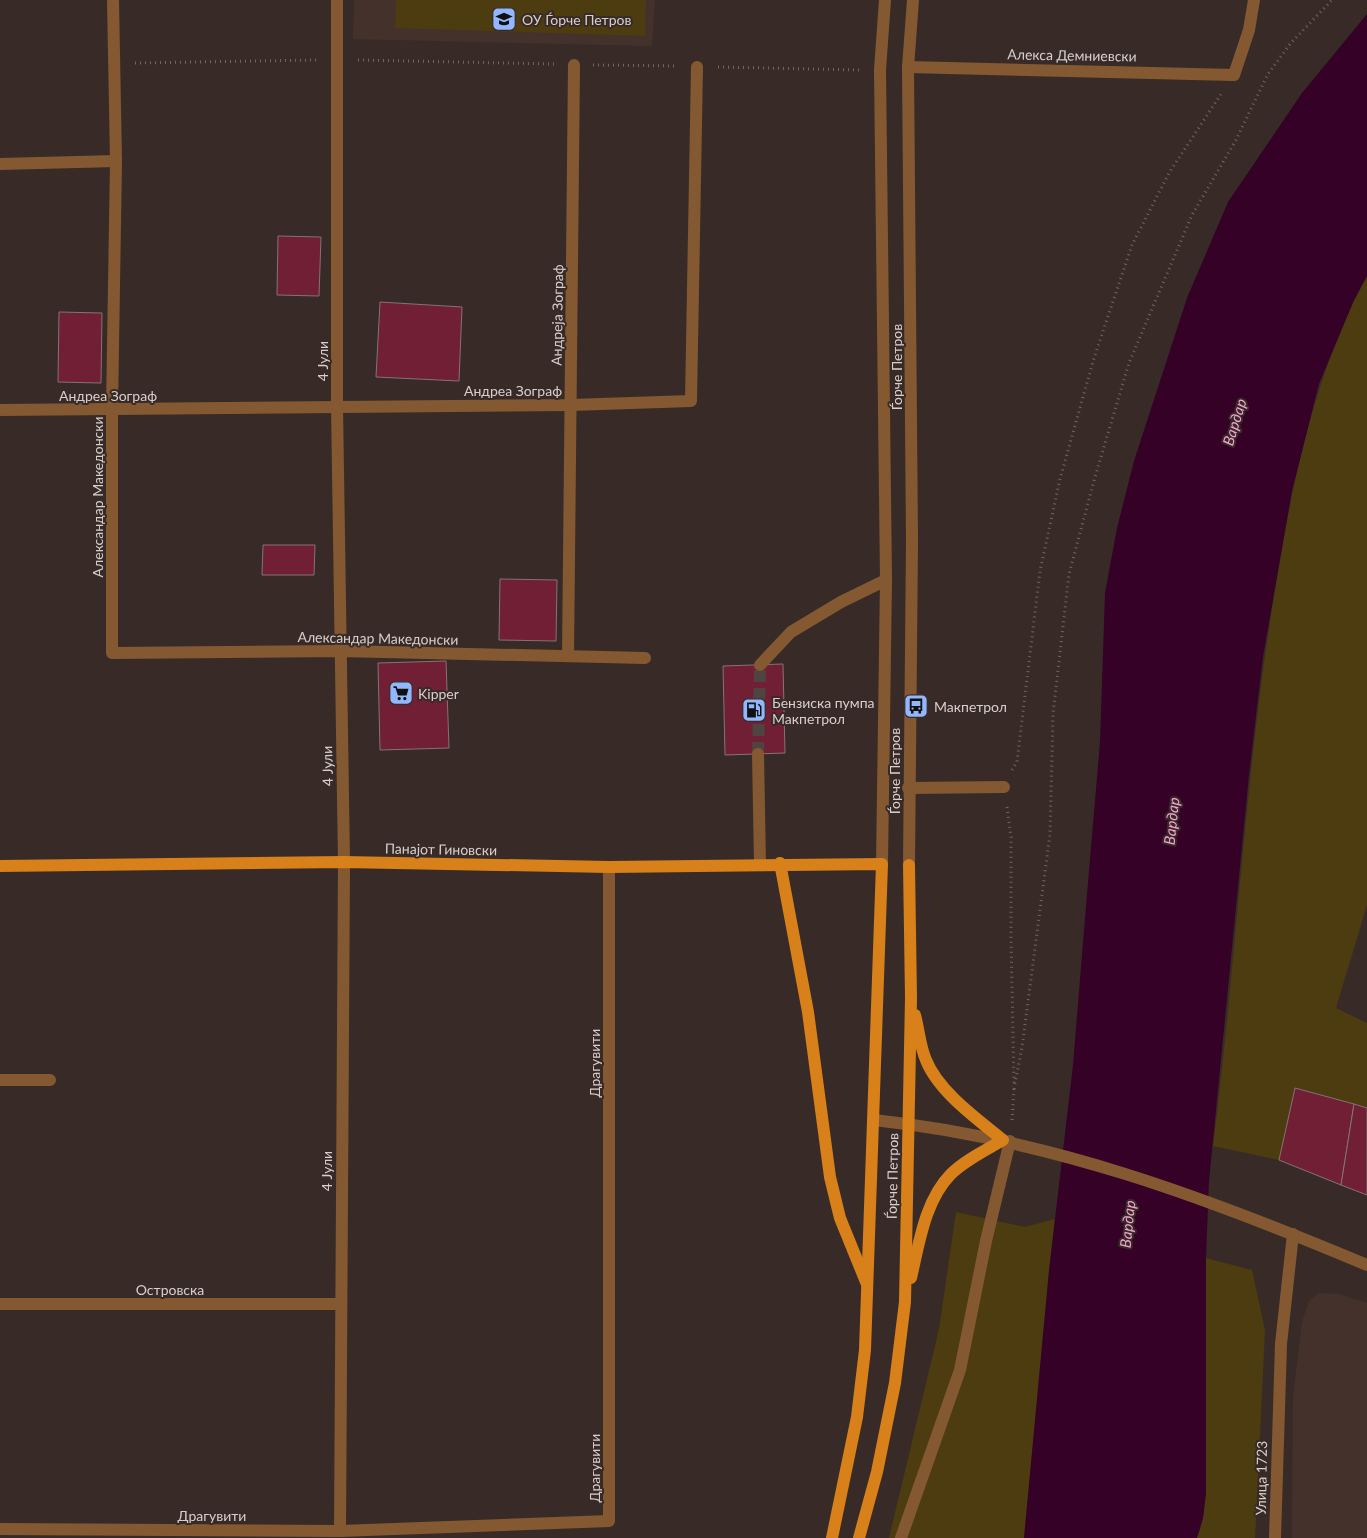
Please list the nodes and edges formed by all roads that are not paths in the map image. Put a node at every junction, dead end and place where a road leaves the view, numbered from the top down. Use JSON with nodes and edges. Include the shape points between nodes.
{"nodes":[{"id":1,"x":113,"y":0,"type":"edge"},
{"id":2,"x":337,"y":0,"type":"edge"},
{"id":3,"x":885,"y":0,"type":"edge"},
{"id":4,"x":913,"y":0,"type":"edge"},
{"id":5,"x":1254,"y":0,"type":"edge"},
{"id":6,"x":574,"y":65,"type":"road end"},
{"id":7,"x":696,"y":66,"type":"road end"},
{"id":8,"x":908,"y":67,"type":"junction"},
{"id":9,"x":116,"y":162,"type":"junction"},
{"id":10,"x":0,"y":164,"type":"edge"},
{"id":11,"x":571,"y":405,"type":"junction"},
{"id":12,"x":337,"y":406,"type":"junction"},
{"id":13,"x":0,"y":410,"type":"edge"},
{"id":14,"x":112,"y":410,"type":"junction"},
{"id":15,"x":886,"y":580,"type":"junction"},
{"id":16,"x":341,"y":652,"type":"junction"},
{"id":17,"x":112,"y":653,"type":"joint"},
{"id":18,"x":568,"y":656,"type":"junction"},
{"id":19,"x":645,"y":658,"type":"dead end"},
{"id":20,"x":760,"y":665,"type":"tunnel mouth"},
{"id":21,"x":758,"y":754,"type":"tunnel mouth"},
{"id":22,"x":1004,"y":786,"type":"road end"},
{"id":23,"x":908,"y":788,"type":"junction"},
{"id":24,"x":344,"y":862,"type":"junction"},
{"id":25,"x":760,"y":864,"type":"junction"},
{"id":26,"x":780,"y":864,"type":"junction"},
{"id":27,"x":882,"y":864,"type":"junction"},
{"id":28,"x":909,"y":865,"type":"joint"},
{"id":29,"x":0,"y":866,"type":"edge"},
{"id":30,"x":609,"y":867,"type":"junction"},
{"id":31,"x":911,"y":998,"type":"junction"},
{"id":32,"x":0,"y":1080,"type":"edge"},
{"id":33,"x":50,"y":1080,"type":"dead end"},
{"id":34,"x":874,"y":1120,"type":"junction"},
{"id":35,"x":908,"y":1124,"type":"junction"},
{"id":36,"x":1007,"y":1141,"type":"junction"},
{"id":37,"x":1294,"y":1234,"type":"junction"},
{"id":38,"x":1367,"y":1265,"type":"edge"},
{"id":39,"x":868,"y":1286,"type":"junction"},
{"id":40,"x":906,"y":1302,"type":"junction"},
{"id":41,"x":0,"y":1304,"type":"edge"},
{"id":42,"x":340,"y":1304,"type":"junction"},
{"id":43,"x":0,"y":1529,"type":"edge"},
{"id":44,"x":340,"y":1531,"type":"junction"},
{"id":45,"x":832,"y":1538,"type":"edge"},
{"id":46,"x":859,"y":1538,"type":"edge"},
{"id":47,"x":901,"y":1538,"type":"edge"},
{"id":48,"x":1275,"y":1538,"type":"edge"}],
"edges":[{"from":1,"to":9,"type":"street","name":"Александар Македонски"},
{"from":2,"to":12,"type":"street","name":"4 Јули"},
{"from":3,"to":15,"type":"street","name":"Ѓорче Петров","via":[[880,70]]},
{"from":4,"to":8,"type":"street","name":"Ѓорче Петров"},
{"from":5,"to":8,"type":"street","name":"Алекса Демниевски","via":[[1249,30],[1234,75]]},
{"from":6,"to":11,"type":"street","name":"Андреја Зограф"},
{"from":7,"to":11,"type":"street","name":"Андреа Зограф","via":[[691,401]]},
{"from":8,"to":23,"type":"street","name":"Ѓорче Петров","via":[[912,532]]},
{"from":9,"to":10,"type":"street"},
{"from":9,"to":14,"type":"street","name":"Александар Македонски"},
{"from":11,"to":12,"type":"street","name":"Андреа Зограф"},
{"from":11,"to":18,"type":"street","name":"Андреја Зограф"},
{"from":12,"to":14,"type":"street","name":"Андреа Зограф"},
{"from":12,"to":16,"type":"street","name":"4 Јули"},
{"from":13,"to":14,"type":"street","name":"Андреа Зограф"},
{"from":14,"to":17,"type":"street","name":"Александар Македонски"},
{"from":15,"to":20,"type":"street","via":[[791,632]]},
{"from":15,"to":27,"type":"street","name":"Ѓорче Петров"},
{"from":16,"to":17,"type":"street","name":"Αлександар Македонски"},
{"from":16,"to":18,"type":"street","name":"Αлександар Македонски"},
{"from":16,"to":24,"type":"street","name":"4 Јули"},
{"from":18,"to":19,"type":"street","name":"Αлександар Македонски"},
{"from":21,"to":25,"type":"street"},
{"from":22,"to":23,"type":"street"},
{"from":23,"to":28,"type":"street","name":"Ѓорче Петров"},
{"from":24,"to":29,"type":"main road","name":"Панајот Гиновски"},
{"from":24,"to":30,"type":"main road","name":"Панајот Гиновски"},
{"from":24,"to":42,"type":"street","name":"4 Јули"},
{"from":25,"to":26,"type":"main road","name":"Панајот Гиновски"},
{"from":25,"to":30,"type":"main road","name":"Панајот Гиновски"},
{"from":26,"to":27,"type":"main road","name":"Панајот Гиновски"},
{"from":26,"to":39,"type":"main road","via":[[808,1012],[830,1177],[840,1218]]},
{"from":27,"to":34,"type":"main road","name":"Ѓорче Петров"},
{"from":28,"to":31,"type":"main road","name":"Ѓорче Петров"},
{"from":30,"to":44,"type":"street","name":"Драгувити","via":[[609,1521]]},
{"from":31,"to":35,"type":"main road","name":"Ѓорче Петров"},
{"from":31,"to":36,"type":"main road","via":[[926,1061],[944,1087],[970,1113]]},
{"from":32,"to":33,"type":"street"},
{"from":34,"to":35,"type":"street"},
{"from":34,"to":39,"type":"main road","name":"Ѓорче Петров"},
{"from":35,"to":36,"type":"street"},
{"from":35,"to":40,"type":"main road","name":"Ѓорче Петров"},
{"from":36,"to":37,"type":"street","via":[[1155,1182]]},
{"from":36,"to":40,"type":"main road","via":[[951,1174],[935,1198],[923,1227]]},
{"from":36,"to":47,"type":"street","via":[[960,1370]]},
{"from":37,"to":38,"type":"street"},
{"from":37,"to":48,"type":"street","name":"Улица 1723","via":[[1281,1344]]},
{"from":39,"to":45,"type":"main road","name":"Ѓорче Петров","via":[[858,1417]]},
{"from":40,"to":46,"type":"main road","name":"Ѓорче Петров","via":[[896,1383]]},
{"from":41,"to":42,"type":"street","name":"Островска"},
{"from":42,"to":44,"type":"street","name":"4 Јули"},
{"from":43,"to":44,"type":"street","name":"Драгувити"}]}
